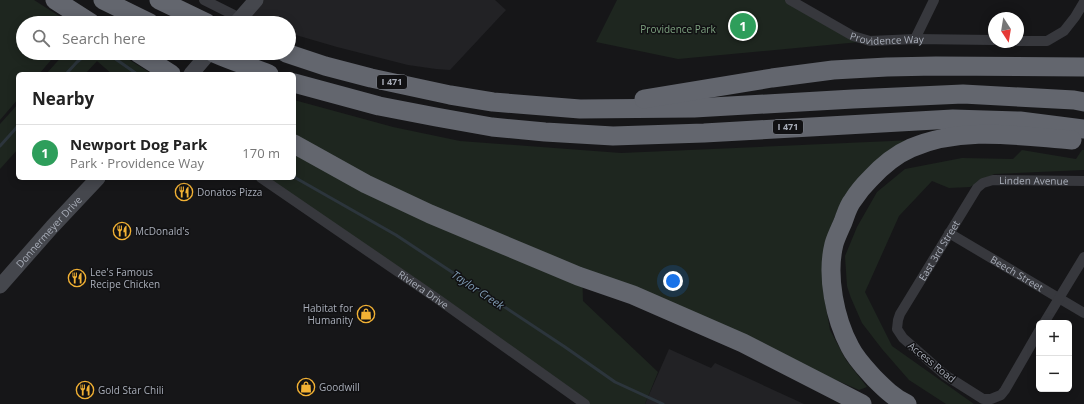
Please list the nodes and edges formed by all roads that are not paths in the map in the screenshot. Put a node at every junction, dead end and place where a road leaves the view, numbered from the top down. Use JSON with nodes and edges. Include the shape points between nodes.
{"nodes":[{"id":1,"x":55,"y":0,"type":"edge"},
{"id":2,"x":103,"y":0,"type":"edge"},
{"id":3,"x":159,"y":0,"type":"edge"},
{"id":4,"x":204,"y":0,"type":"edge"},
{"id":5,"x":256,"y":0,"type":"edge"},
{"id":6,"x":790,"y":0,"type":"edge"},
{"id":7,"x":934,"y":0,"type":"edge"},
{"id":8,"x":1084,"y":2,"type":"edge"},
{"id":9,"x":80,"y":16,"type":"edge"},
{"id":10,"x":136,"y":16,"type":"edge"},
{"id":11,"x":192,"y":16,"type":"edge"},
{"id":12,"x":230,"y":16,"type":"edge"},
{"id":13,"x":242,"y":16,"type":"edge"},
{"id":14,"x":915,"y":38,"type":"junction"},
{"id":15,"x":988,"y":40,"type":"edge"},
{"id":16,"x":1024,"y":41,"type":"edge"},
{"id":17,"x":296,"y":56,"type":"edge"},
{"id":18,"x":149,"y":60,"type":"edge"},
{"id":19,"x":204,"y":60,"type":"edge"},
{"id":20,"x":229,"y":60,"type":"edge"},
{"id":21,"x":1084,"y":67,"type":"edge"},
{"id":22,"x":168,"y":72,"type":"edge"},
{"id":23,"x":193,"y":72,"type":"edge"},
{"id":24,"x":263,"y":72,"type":"edge"},
{"id":25,"x":296,"y":84,"type":"edge"},
{"id":26,"x":1084,"y":102,"type":"edge"},
{"id":27,"x":580,"y":109,"type":"junction"},
{"id":28,"x":1084,"y":130,"type":"edge"},
{"id":29,"x":1084,"y":141,"type":"edge"},
{"id":30,"x":296,"y":145,"type":"edge"},
{"id":31,"x":96,"y":180,"type":"edge"},
{"id":32,"x":263,"y":180,"type":"edge"},
{"id":33,"x":1084,"y":181,"type":"edge"},
{"id":34,"x":983,"y":183,"type":"joint"},
{"id":35,"x":949,"y":233,"type":"junction"},
{"id":36,"x":1084,"y":257,"type":"edge"},
{"id":37,"x":0,"y":286,"type":"edge"},
{"id":38,"x":1058,"y":298,"type":"junction"},
{"id":39,"x":1084,"y":314,"type":"edge"},
{"id":40,"x":898,"y":320,"type":"joint"},
{"id":41,"x":1046,"y":320,"type":"edge"},
{"id":42,"x":1036,"y":336,"type":"edge"},
{"id":43,"x":585,"y":404,"type":"edge"},
{"id":44,"x":862,"y":404,"type":"edge"},
{"id":45,"x":907,"y":404,"type":"edge"}],
"edges":[{"from":1,"to":9,"type":"highway"},
{"from":2,"to":10,"type":"highway"},
{"from":3,"to":11,"type":"highway"},
{"from":4,"to":12,"type":"street"},
{"from":5,"to":13,"type":"street"},
{"from":6,"to":14,"type":"street","name":"Providence Way","via":[[853,36],[870,41]]},
{"from":7,"to":14,"type":"street"},
{"from":8,"to":16,"type":"street","via":[[1064,31],[1047,41]]},
{"from":14,"to":15,"type":"street","name":"Providence Way"},
{"from":17,"to":27,"type":"highway","number":"I 471","via":[[371,78],[450,95],[493,102]]},
{"from":18,"to":22,"type":"highway"},
{"from":19,"to":23,"type":"street"},
{"from":20,"to":24,"type":"highway"},
{"from":21,"to":27,"type":"highway","via":[[936,66],[833,70]]},
{"from":25,"to":28,"type":"highway","number":"I 471","via":[[379,106],[492,127],[545,132],[613,136],[953,119],[1020,121]]},
{"from":26,"to":27,"type":"highway","number":"I 471","via":[[963,94],[694,108]]},
{"from":29,"to":45,"type":"highway","via":[[1000,134],[952,136],[930,141],[897,155],[880,168],[852,201],[834,244],[831,272],[835,309],[850,348],[860,362],[885,389]]},
{"from":30,"to":44,"type":"highway","via":[[366,184],[409,204],[743,343]]},
{"from":31,"to":37,"type":"street","name":"Donnermeyer Drive"},
{"from":32,"to":43,"type":"street","name":"Riviera Drive","via":[[439,300]]},
{"from":33,"to":34,"type":"street","name":"Linden Avenue","via":[[993,180]]},
{"from":34,"to":35,"type":"street","name":"East 3rd Street","via":[[977,188]]},
{"from":35,"to":38,"type":"street","name":"Beech Street"},
{"from":35,"to":40,"type":"street","name":"East 3rd Street"},
{"from":36,"to":38,"type":"street"},
{"from":38,"to":39,"type":"street","name":"Beech Street"},
{"from":38,"to":41,"type":"street"},
{"from":40,"to":42,"type":"street","name":"Access Road","via":[[902,338],[945,375],[983,399],[1001,395]]}]}
